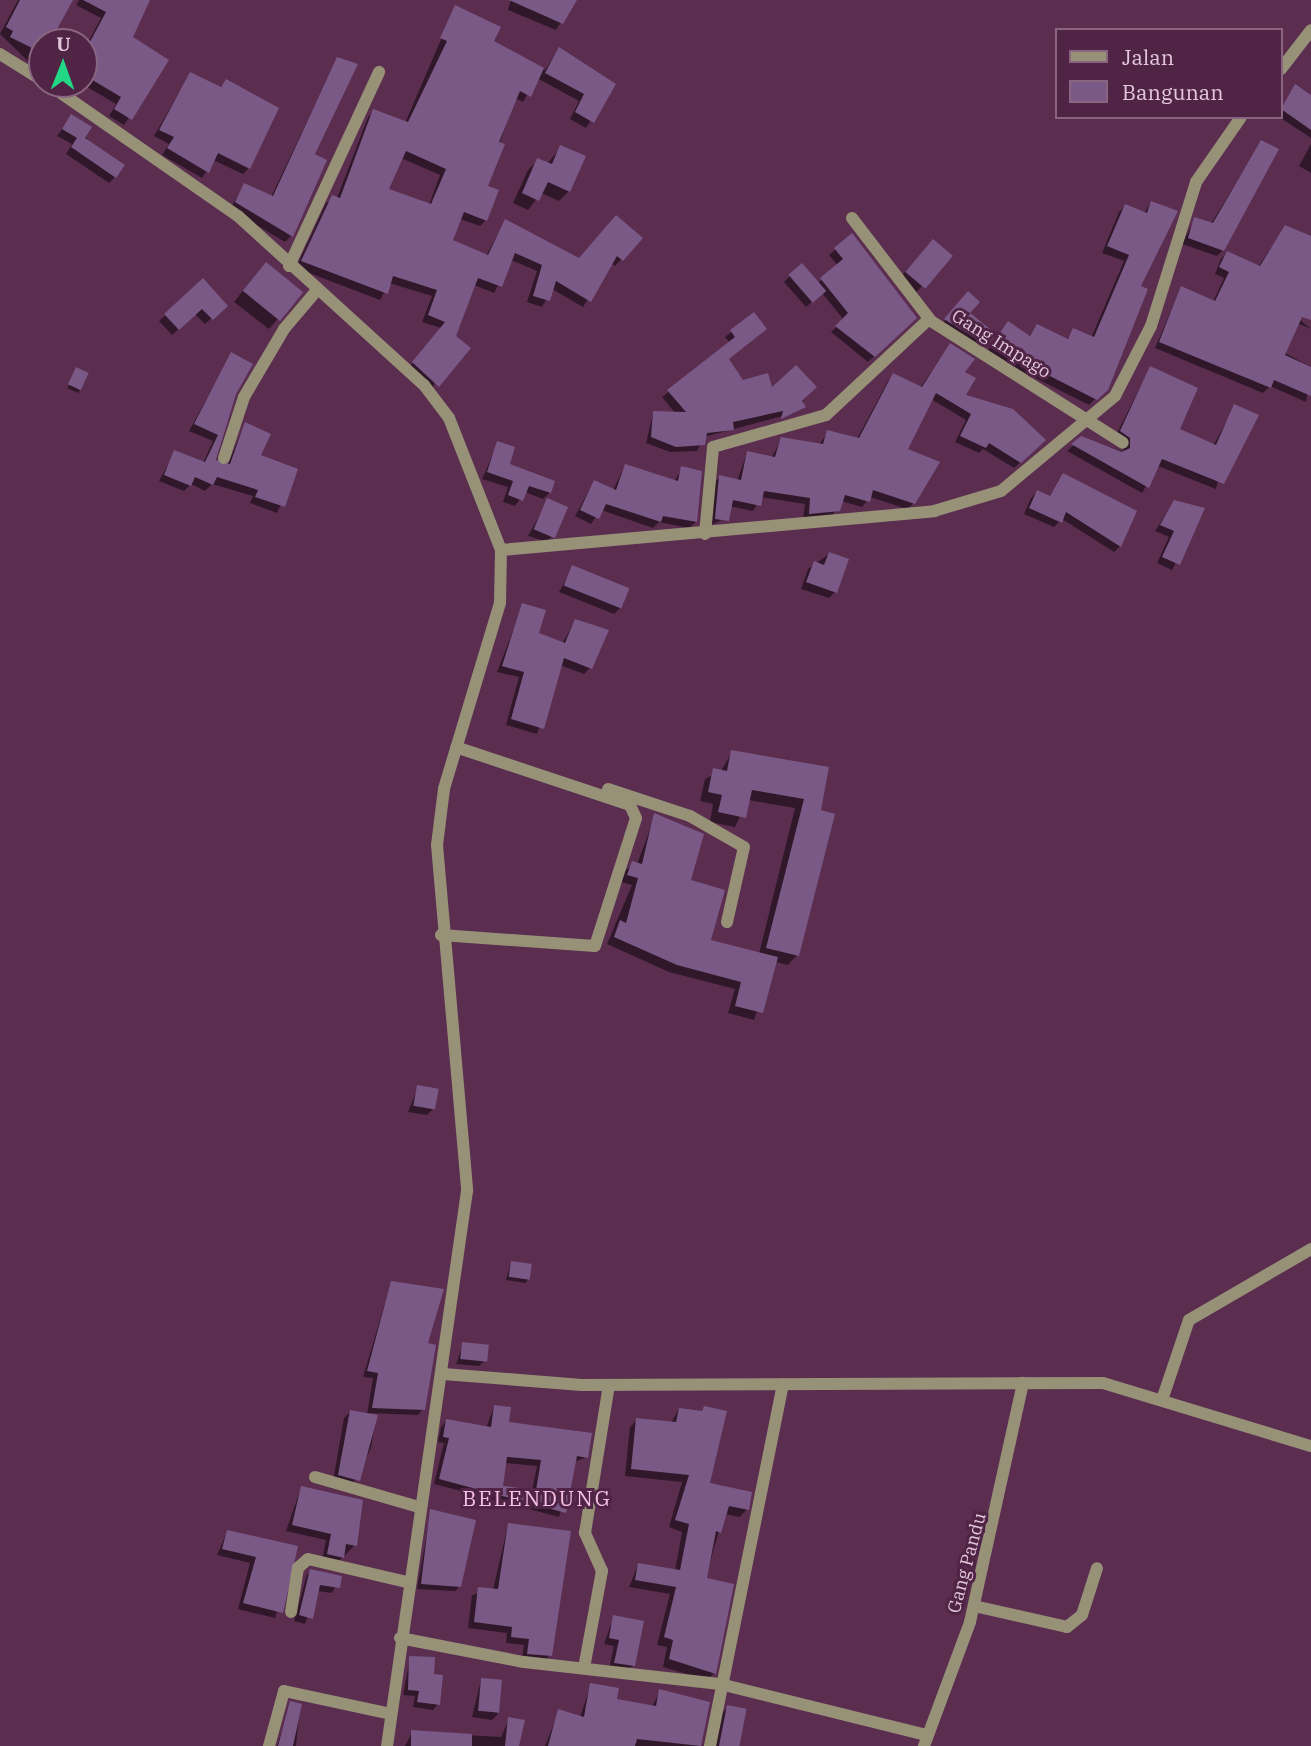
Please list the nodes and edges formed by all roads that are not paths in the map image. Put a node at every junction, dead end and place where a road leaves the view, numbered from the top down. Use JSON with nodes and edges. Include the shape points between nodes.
{"nodes":[{"id":1,"x":1311,"y":30,"type":"edge"},
{"id":2,"x":0,"y":54,"type":"edge"},
{"id":3,"x":1283,"y":66,"type":"edge"},
{"id":4,"x":28,"y":71,"type":"edge"},
{"id":5,"x":379,"y":72,"type":"dead end"},
{"id":6,"x":68,"y":98,"type":"edge"},
{"id":7,"x":1240,"y":119,"type":"edge"},
{"id":8,"x":852,"y":218,"type":"dead end"},
{"id":9,"x":289,"y":266,"type":"junction"},
{"id":10,"x":317,"y":290,"type":"junction"},
{"id":11,"x":929,"y":319,"type":"junction"},
{"id":12,"x":1092,"y":420,"type":"junction"},
{"id":13,"x":1123,"y":443,"type":"dead end"},
{"id":14,"x":224,"y":458,"type":"dead end"},
{"id":15,"x":705,"y":534,"type":"junction"},
{"id":16,"x":501,"y":551,"type":"junction"},
{"id":17,"x":457,"y":743,"type":"junction"},
{"id":18,"x":727,"y":922,"type":"dead end"},
{"id":19,"x":441,"y":935,"type":"junction"},
{"id":20,"x":1311,"y":1249,"type":"edge"},
{"id":21,"x":443,"y":1374,"type":"junction"},
{"id":22,"x":1023,"y":1382,"type":"junction"},
{"id":23,"x":783,"y":1384,"type":"junction"},
{"id":24,"x":609,"y":1385,"type":"junction"},
{"id":25,"x":1162,"y":1400,"type":"junction"},
{"id":26,"x":1311,"y":1446,"type":"edge"},
{"id":27,"x":315,"y":1477,"type":"dead end"},
{"id":28,"x":419,"y":1507,"type":"junction"},
{"id":29,"x":1097,"y":1569,"type":"dead end"},
{"id":30,"x":407,"y":1582,"type":"junction"},
{"id":31,"x":974,"y":1606,"type":"junction"},
{"id":32,"x":291,"y":1612,"type":"dead end"},
{"id":33,"x":400,"y":1638,"type":"junction"},
{"id":34,"x":584,"y":1668,"type":"junction"},
{"id":35,"x":720,"y":1684,"type":"junction"},
{"id":36,"x":391,"y":1714,"type":"junction"},
{"id":37,"x":925,"y":1740,"type":"edge"},
{"id":38,"x":269,"y":1746,"type":"edge"},
{"id":39,"x":387,"y":1746,"type":"edge"},
{"id":40,"x":710,"y":1746,"type":"edge"}],
"edges":[{"from":1,"to":3,"type":"street"},
{"from":2,"to":4,"type":"street"},
{"from":5,"to":9,"type":"street"},
{"from":6,"to":9,"type":"street","via":[[238,216]]},
{"from":7,"to":12,"type":"street","via":[[1196,182],[1135,362]]},
{"from":8,"to":11,"type":"street","name":"Gang Impago"},
{"from":9,"to":10,"type":"street"},
{"from":10,"to":14,"type":"street","via":[[284,330],[244,397]]},
{"from":10,"to":16,"type":"street","via":[[424,385],[449,418]]},
{"from":11,"to":12,"type":"street","name":"Gang Impago"},
{"from":11,"to":15,"type":"street","via":[[826,415],[712,448]]},
{"from":12,"to":13,"type":"street","name":"Gang Impago"},
{"from":12,"to":15,"type":"street","via":[[1027,474],[978,501]]},
{"from":15,"to":16,"type":"street"},
{"from":16,"to":17,"type":"street","via":[[500,603]]},
{"from":17,"to":18,"type":"street","via":[[736,837],[744,847]]},
{"from":17,"to":19,"type":"street","via":[[437,845]]},
{"from":17,"to":19,"type":"street","via":[[619,801],[636,818],[595,946]]},
{"from":19,"to":21,"type":"street","via":[[467,1191]]},
{"from":20,"to":25,"type":"street","via":[[1189,1320]]},
{"from":21,"to":24,"type":"street"},
{"from":21,"to":28,"type":"street"},
{"from":22,"to":23,"type":"street"},
{"from":22,"to":25,"type":"street","via":[[1103,1383]]},
{"from":22,"to":31,"type":"street","name":"Gang Pandu"},
{"from":23,"to":24,"type":"street"},
{"from":23,"to":35,"type":"street"},
{"from":24,"to":34,"type":"street","via":[[584,1533],[602,1571]]},
{"from":25,"to":26,"type":"street"},
{"from":27,"to":28,"type":"street"},
{"from":28,"to":30,"type":"street"},
{"from":29,"to":31,"type":"street","via":[[1082,1615],[1067,1627]]},
{"from":30,"to":32,"type":"street","via":[[309,1559],[298,1568]]},
{"from":30,"to":33,"type":"street"},
{"from":31,"to":37,"type":"street","name":"Gang Pandu"},
{"from":33,"to":34,"type":"street"},
{"from":33,"to":36,"type":"street"},
{"from":34,"to":35,"type":"street"},
{"from":35,"to":37,"type":"street"},
{"from":35,"to":40,"type":"street"},
{"from":36,"to":38,"type":"street","via":[[284,1691]]},
{"from":36,"to":39,"type":"street"}]}
